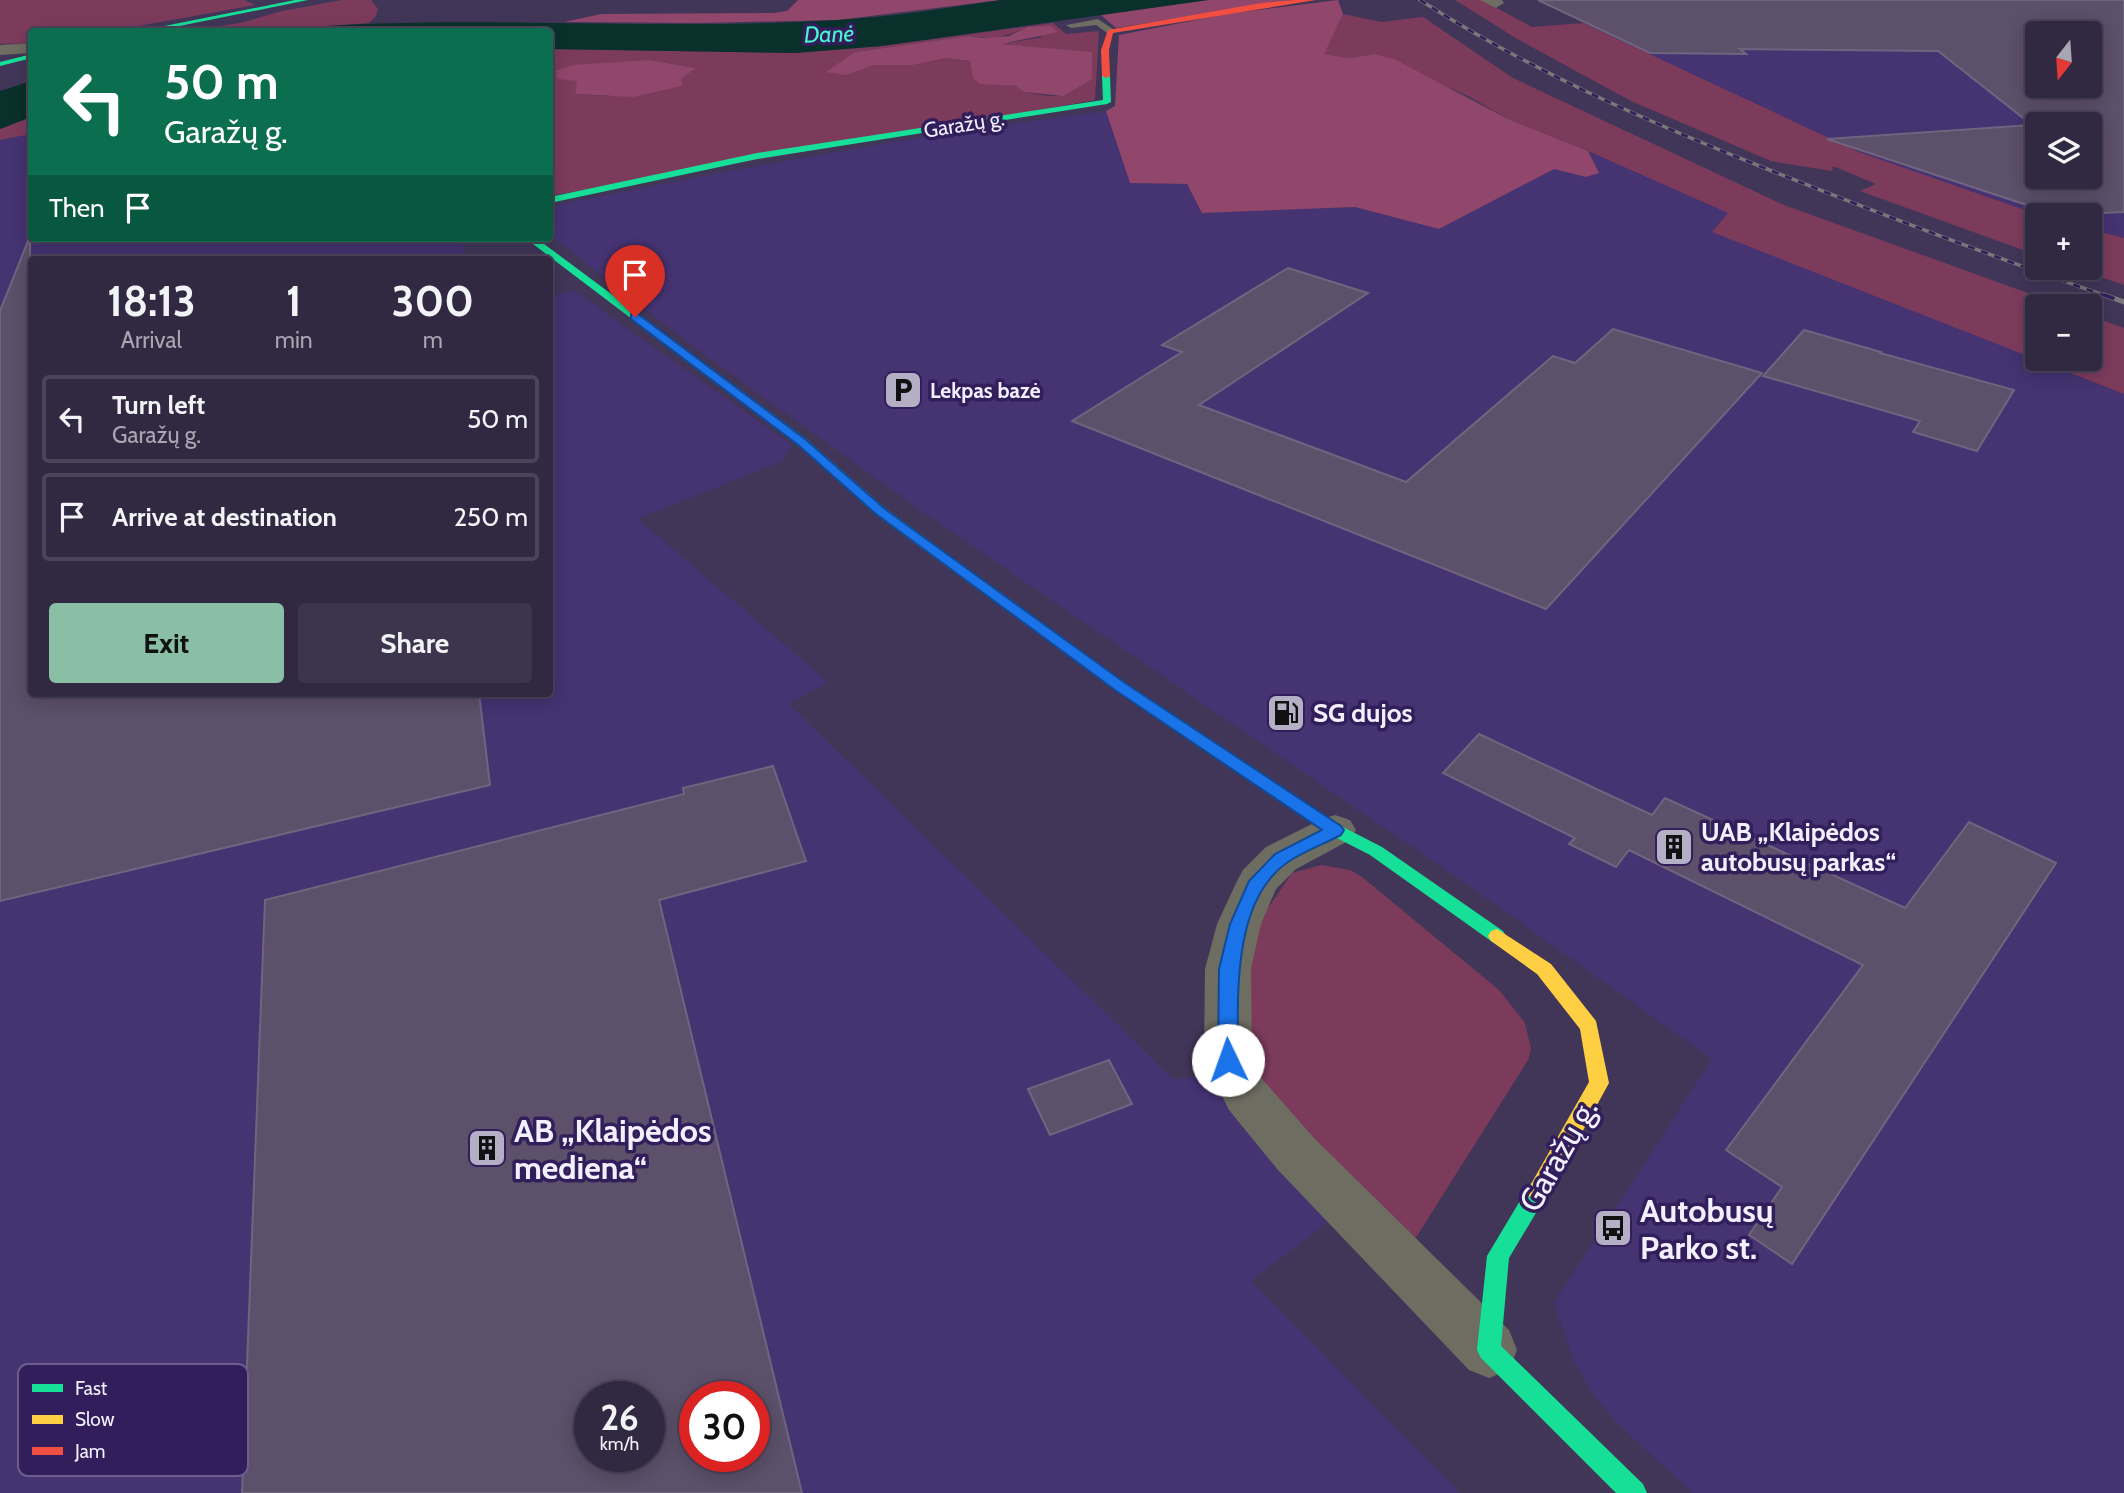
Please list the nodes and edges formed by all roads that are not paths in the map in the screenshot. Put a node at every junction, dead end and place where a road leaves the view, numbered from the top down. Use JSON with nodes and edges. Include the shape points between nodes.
{"nodes":[{"id":1,"x":305,"y":0,"type":"edge"},
{"id":2,"x":1313,"y":0,"type":"edge"},
{"id":3,"x":1071,"y":25,"type":"dead end"},
{"id":4,"x":158,"y":28,"type":"edge"},
{"id":5,"x":1110,"y":31,"type":"junction"},
{"id":6,"x":28,"y":49,"type":"edge"},
{"id":7,"x":28,"y":56,"type":"edge"},
{"id":8,"x":2,"y":57,"type":"edge"},
{"id":9,"x":553,"y":199,"type":"edge"},
{"id":10,"x":535,"y":242,"type":"edge"},
{"id":11,"x":1335,"y":830,"type":"junction"},
{"id":12,"x":1489,"y":1350,"type":"junction"},
{"id":13,"x":1634,"y":1493,"type":"edge"}],
"edges":[{"from":1,"to":4,"type":"street"},
{"from":2,"to":5,"type":"street"},
{"from":3,"to":5,"type":"lane","via":[[1098,22]]},
{"from":5,"to":9,"type":"street","name":"Garažų g.","via":[[1105,50],[1107,102],[858,140]]},
{"from":6,"to":8,"type":"street"},
{"from":7,"to":8,"type":"street"},
{"from":10,"to":11,"type":"street","name":"Garažų g.","via":[[801,441],[891,519],[1120,687]]},
{"from":11,"to":12,"type":"street","via":[[1281,858],[1258,881],[1239,924],[1228,969],[1228,1060],[1246,1095],[1296,1154]]},
{"from":11,"to":12,"type":"street","name":"Garažų g.","via":[[1376,851],[1544,969],[1589,1027],[1599,1083],[1498,1256]]},
{"from":12,"to":13,"type":"street"}]}
